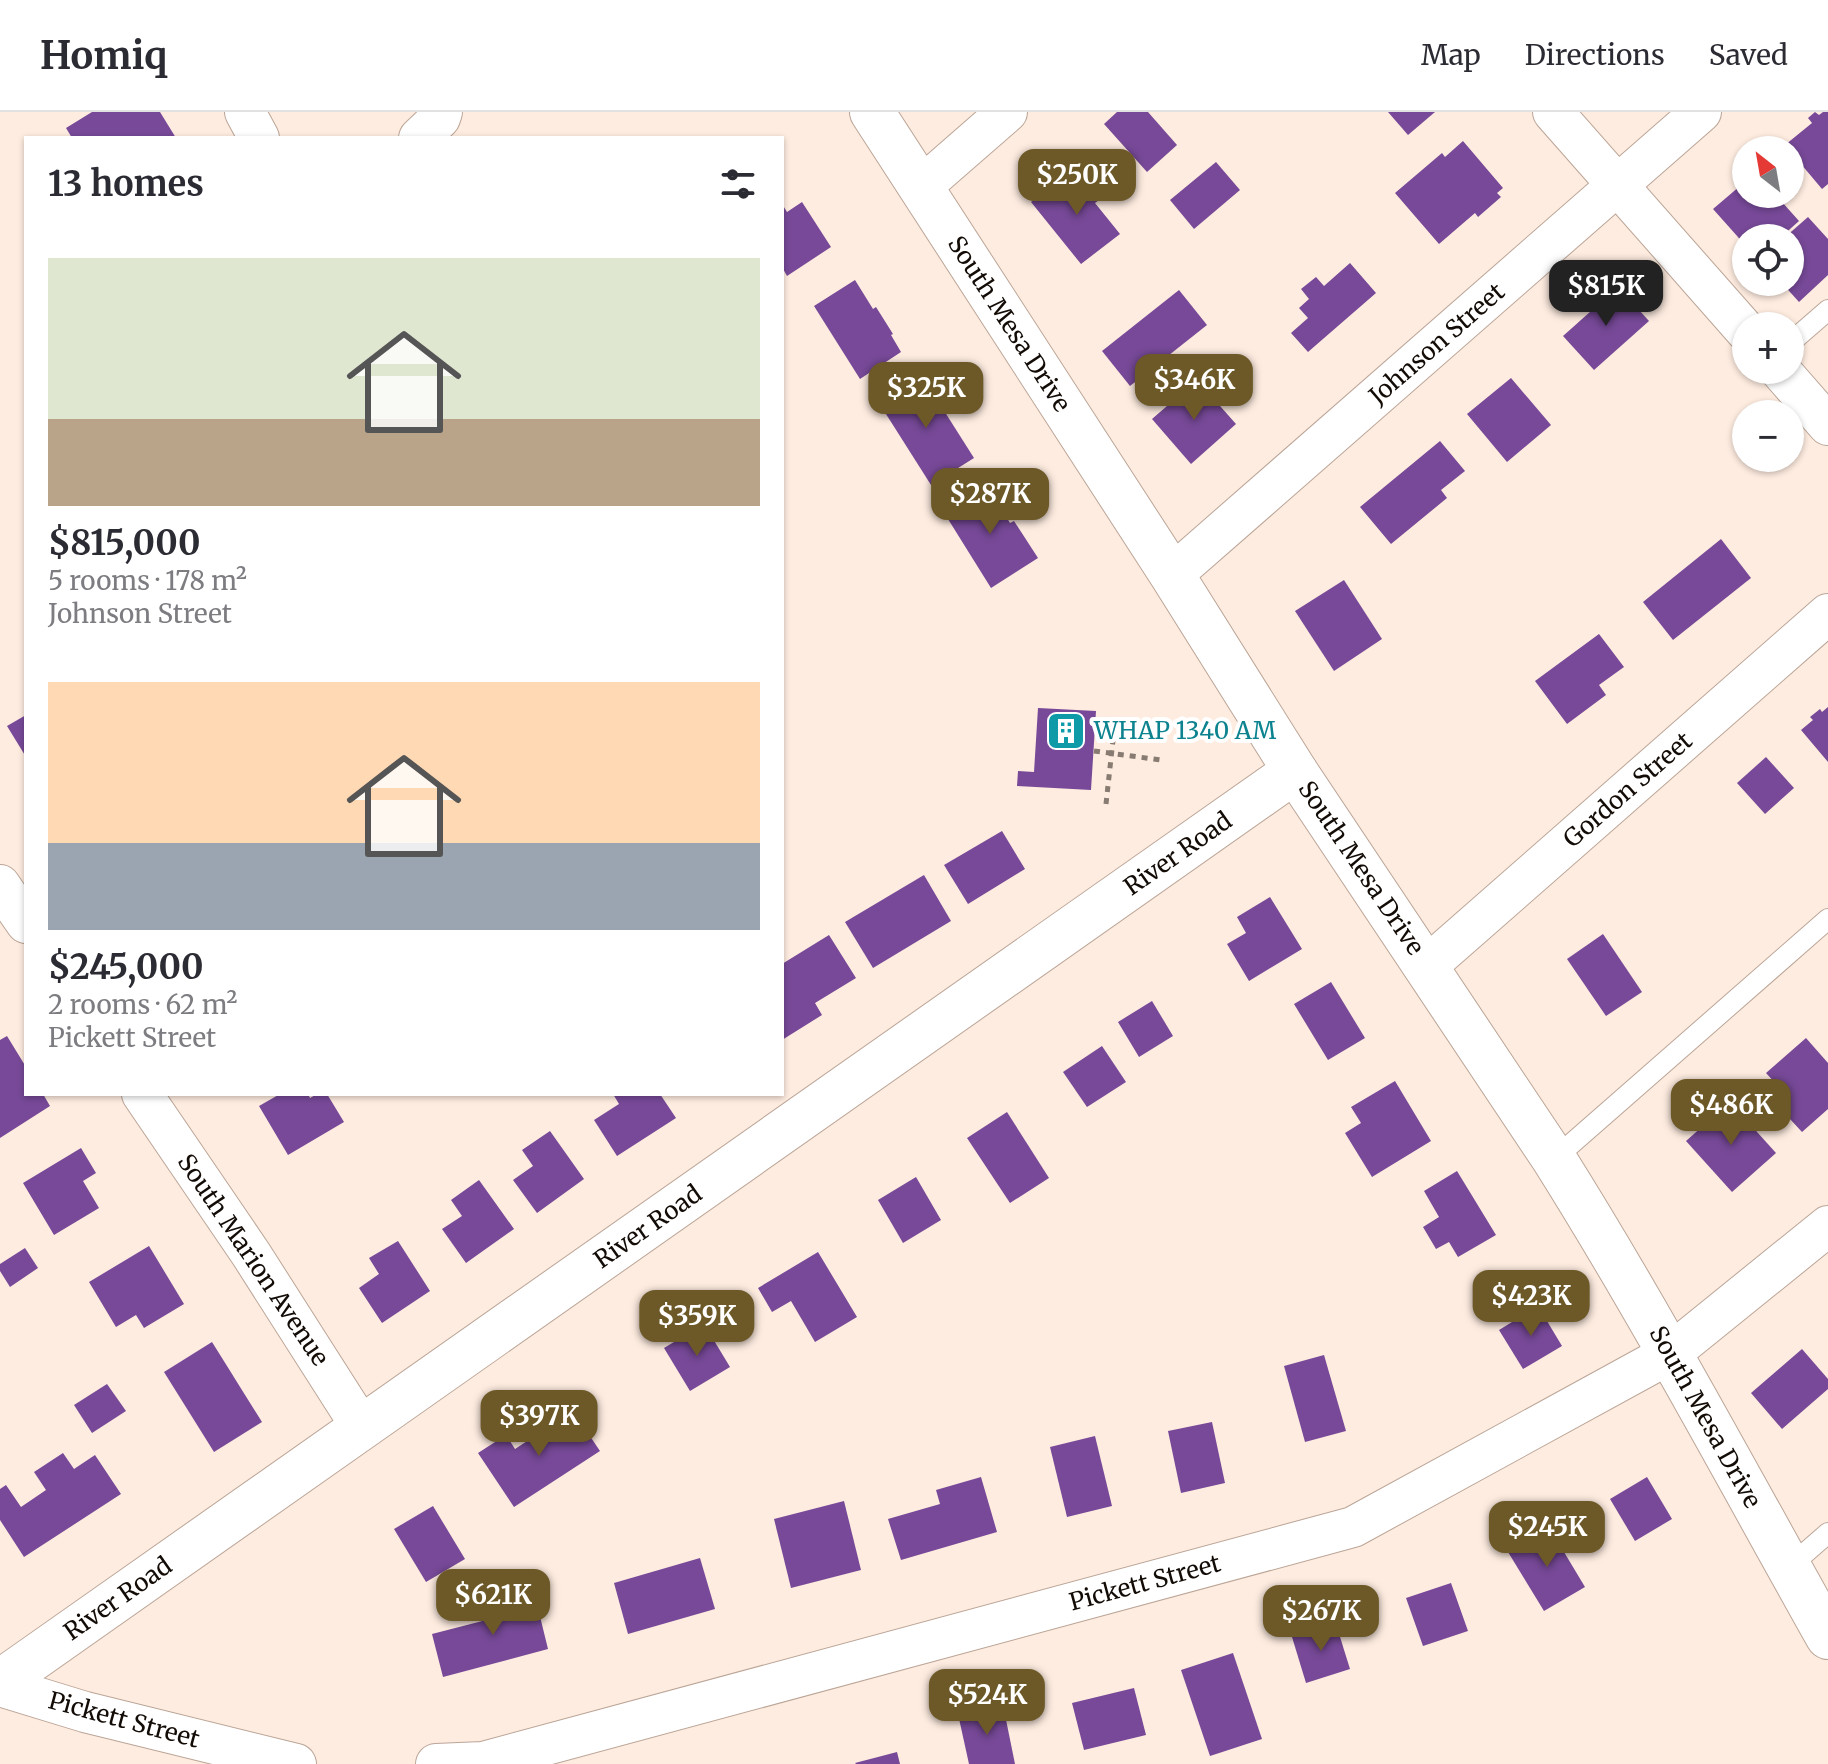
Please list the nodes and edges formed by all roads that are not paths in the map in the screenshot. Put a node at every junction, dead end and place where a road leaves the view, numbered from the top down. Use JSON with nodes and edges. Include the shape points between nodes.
{"nodes":[{"id":1,"x":245,"y":112,"type":"edge"},
{"id":2,"x":442,"y":112,"type":"edge"},
{"id":3,"x":872,"y":112,"type":"edge"},
{"id":4,"x":1007,"y":112,"type":"edge"},
{"id":5,"x":1553,"y":112,"type":"edge"},
{"id":6,"x":1701,"y":112,"type":"edge"},
{"id":7,"x":258,"y":136,"type":"edge"},
{"id":8,"x":421,"y":136,"type":"edge"},
{"id":9,"x":1618,"y":185,"type":"junction"},
{"id":10,"x":921,"y":187,"type":"junction"},
{"id":11,"x":1828,"y":310,"type":"edge"},
{"id":12,"x":1732,"y":315,"type":"edge"},
{"id":13,"x":1804,"y":331,"type":"edge"},
{"id":14,"x":1792,"y":384,"type":"edge"},
{"id":15,"x":1828,"y":425,"type":"edge"},
{"id":16,"x":1172,"y":575,"type":"junction"},
{"id":17,"x":1828,"y":614,"type":"edge"},
{"id":18,"x":1295,"y":771,"type":"junction"},
{"id":19,"x":1828,"y":919,"type":"edge"},
{"id":20,"x":1427,"y":966,"type":"junction"},
{"id":21,"x":143,"y":1096,"type":"edge"},
{"id":22,"x":1554,"y":1159,"type":"junction"},
{"id":23,"x":1828,"y":1226,"type":"edge"},
{"id":24,"x":1671,"y":1353,"type":"junction"},
{"id":25,"x":362,"y":1428,"type":"junction"},
{"id":26,"x":1828,"y":1533,"type":"edge"},
{"id":27,"x":1789,"y":1567,"type":"junction"},
{"id":28,"x":1828,"y":1637,"type":"edge"},
{"id":29,"x":0,"y":1684,"type":"edge"},
{"id":30,"x":296,"y":1764,"type":"edge"},
{"id":31,"x":436,"y":1764,"type":"edge"}],
"edges":[{"from":1,"to":7,"type":"street"},
{"from":2,"to":8,"type":"street"},
{"from":3,"to":10,"type":"main road","name":"South Mesa Drive"},
{"from":4,"to":10,"type":"street"},
{"from":5,"to":9,"type":"street"},
{"from":6,"to":9,"type":"street","name":"Johnson Street"},
{"from":9,"to":12,"type":"street"},
{"from":9,"to":16,"type":"street","name":"Johnson Street"},
{"from":10,"to":16,"type":"main road","name":"South Mesa Drive"},
{"from":11,"to":13,"type":"lane"},
{"from":14,"to":15,"type":"street"},
{"from":16,"to":18,"type":"main road","name":"South Mesa Drive"},
{"from":17,"to":20,"type":"street","name":"Gordon Street"},
{"from":18,"to":20,"type":"main road","name":"South Mesa Drive"},
{"from":18,"to":25,"type":"main road","name":"River Road"},
{"from":19,"to":22,"type":"lane"},
{"from":20,"to":22,"type":"main road","name":"South Mesa Drive"},
{"from":21,"to":25,"type":"street","name":"South Marion Avenue"},
{"from":22,"to":24,"type":"main road","name":"South Mesa Drive"},
{"from":23,"to":24,"type":"street","name":"Pickett Street"},
{"from":24,"to":27,"type":"main road","name":"South Mesa Drive"},
{"from":24,"to":31,"type":"street","name":"Pickett Street","via":[[1353,1527],[483,1762]]},
{"from":25,"to":29,"type":"main road","name":"River Road"},
{"from":26,"to":27,"type":"lane"},
{"from":27,"to":28,"type":"main road","name":"South Mesa Drive"},
{"from":29,"to":30,"type":"street","name":"Pickett Street","via":[[85,1712]]}]}
